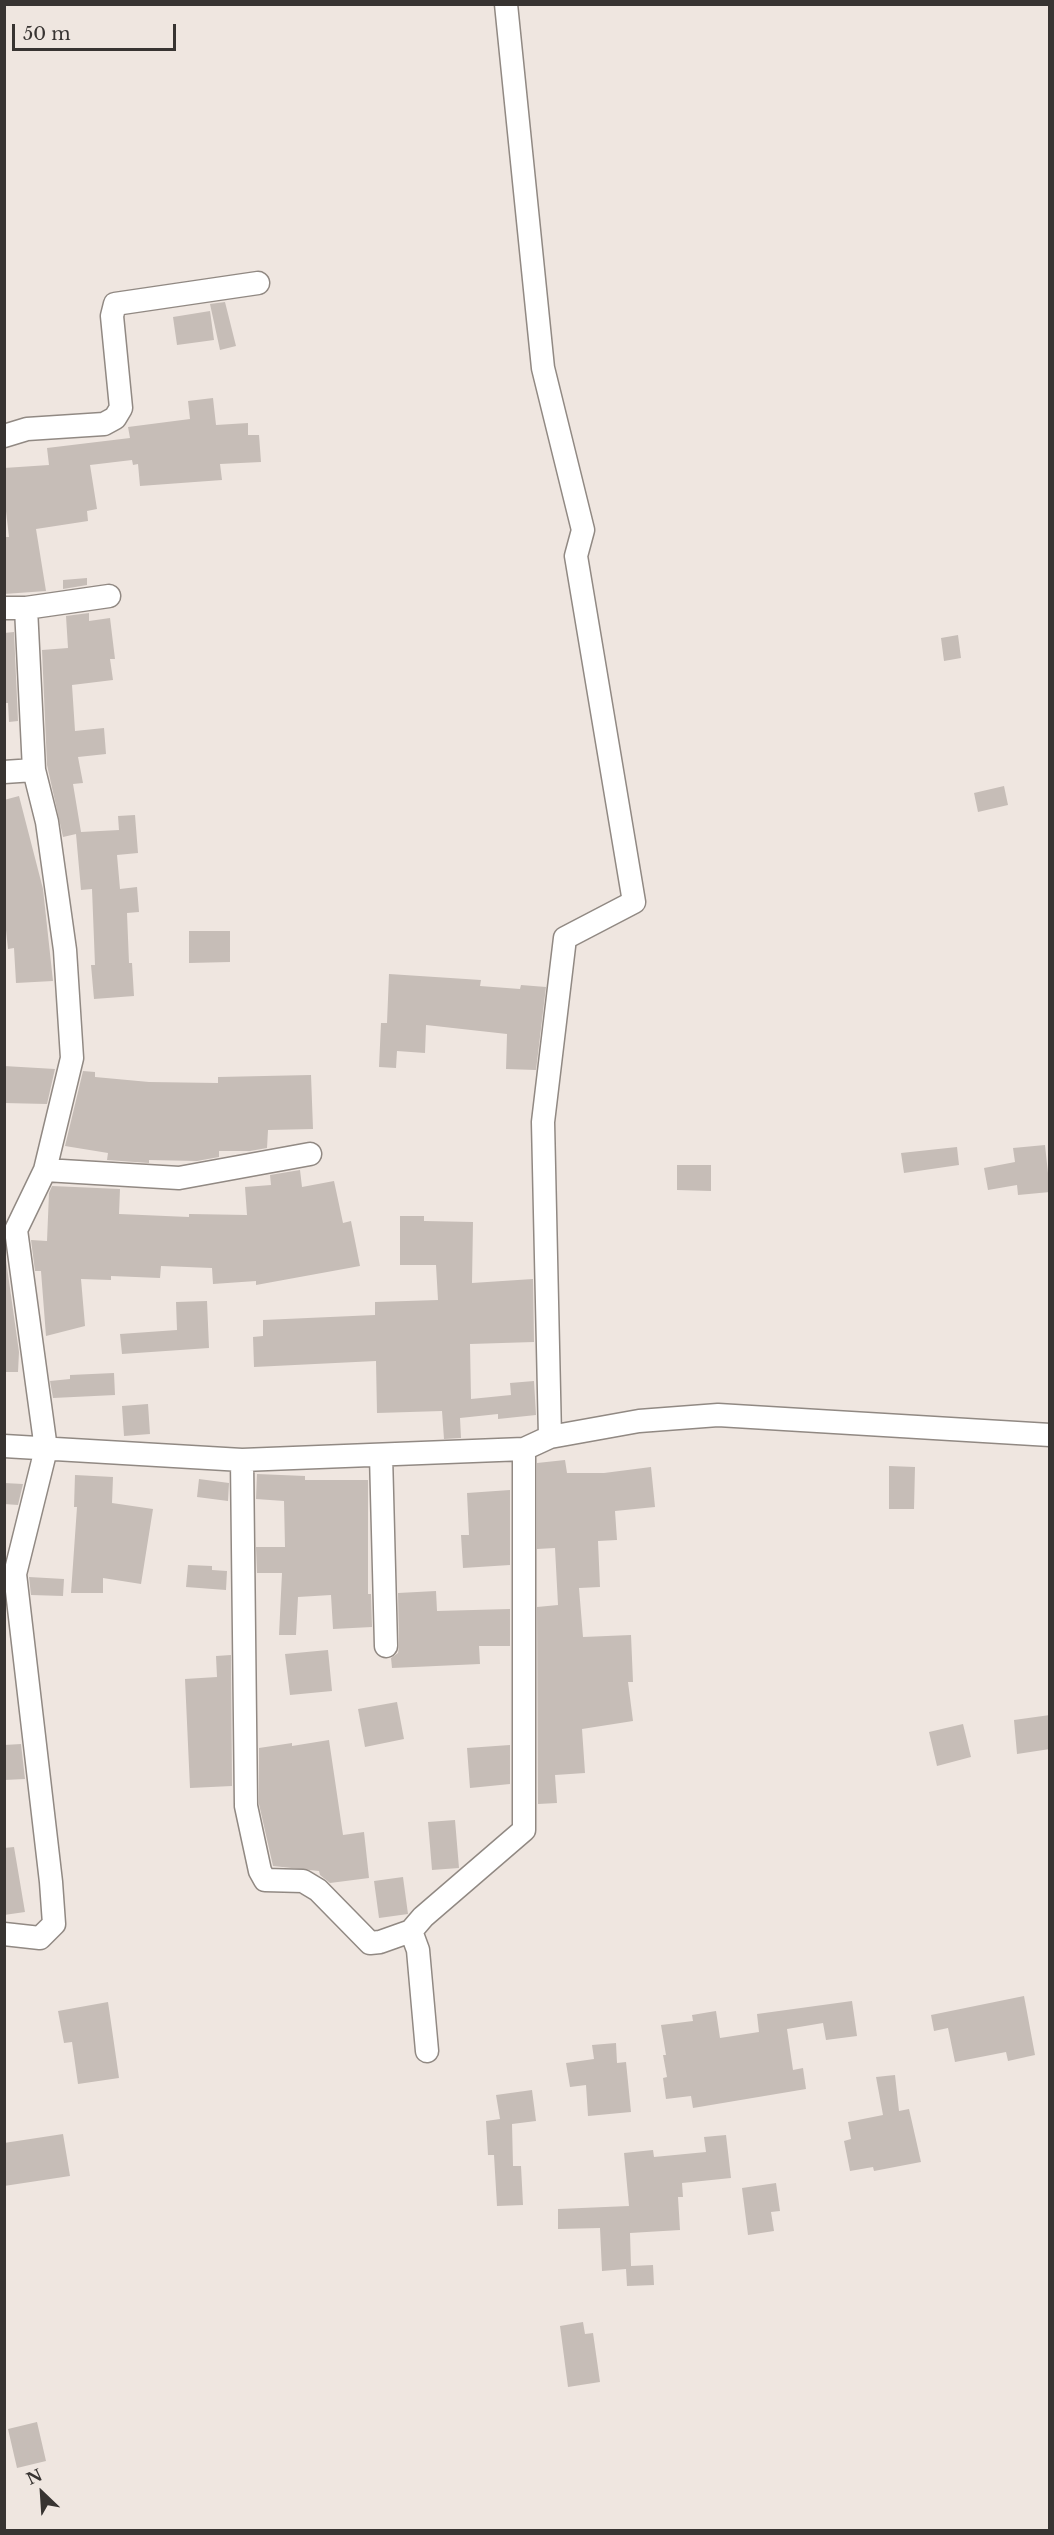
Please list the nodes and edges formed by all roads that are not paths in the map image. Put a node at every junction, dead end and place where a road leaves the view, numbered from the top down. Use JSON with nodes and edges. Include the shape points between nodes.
{"nodes":[{"id":1,"x":506,"y":4,"type":"edge"},
{"id":2,"x":258,"y":283,"type":"dead end"},
{"id":3,"x":4,"y":436,"type":"edge"},
{"id":4,"x":109,"y":596,"type":"dead end"},
{"id":5,"x":15,"y":608,"type":"edge"},
{"id":6,"x":34,"y":770,"type":"junction"},
{"id":7,"x":4,"y":772,"type":"edge"},
{"id":8,"x":310,"y":1154,"type":"dead end"},
{"id":9,"x":45,"y":1170,"type":"junction"},
{"id":10,"x":1050,"y":1436,"type":"edge"},
{"id":11,"x":550,"y":1437,"type":"junction"},
{"id":12,"x":4,"y":1446,"type":"edge"},
{"id":13,"x":46,"y":1449,"type":"junction"},
{"id":14,"x":524,"y":1449,"type":"junction"},
{"id":15,"x":381,"y":1455,"type":"junction"},
{"id":16,"x":242,"y":1460,"type":"junction"},
{"id":17,"x":386,"y":1646,"type":"dead end"},
{"id":18,"x":411,"y":1931,"type":"junction"},
{"id":19,"x":4,"y":1934,"type":"edge"},
{"id":20,"x":427,"y":2051,"type":"dead end"}],
"edges":[{"from":1,"to":11,"type":"street","via":[[543,368],[583,530],[576,556],[634,902],[565,938],[543,1122]]},
{"from":2,"to":3,"type":"street","via":[[115,304],[112,316],[121,408],[115,418],[104,424],[27,429]]},
{"from":4,"to":5,"type":"street"},
{"from":5,"to":6,"type":"street"},
{"from":6,"to":7,"type":"street"},
{"from":6,"to":9,"type":"street","via":[[47,822],[65,950],[72,1058]]},
{"from":8,"to":9,"type":"street","via":[[179,1178]]},
{"from":9,"to":13,"type":"street","via":[[16,1230]]},
{"from":10,"to":11,"type":"street","via":[[718,1415],[639,1421]]},
{"from":11,"to":14,"type":"street"},
{"from":12,"to":13,"type":"street"},
{"from":13,"to":16,"type":"street"},
{"from":13,"to":19,"type":"street","via":[[15,1575],[54,1924],[40,1938]]},
{"from":14,"to":15,"type":"street"},
{"from":14,"to":18,"type":"street","via":[[524,1830]]},
{"from":15,"to":16,"type":"street"},
{"from":15,"to":17,"type":"street"},
{"from":16,"to":18,"type":"street","via":[[246,1806],[260,1871],[265,1880],[303,1881],[318,1890],[370,1943]]},
{"from":18,"to":20,"type":"street","via":[[418,1950]]}]}
